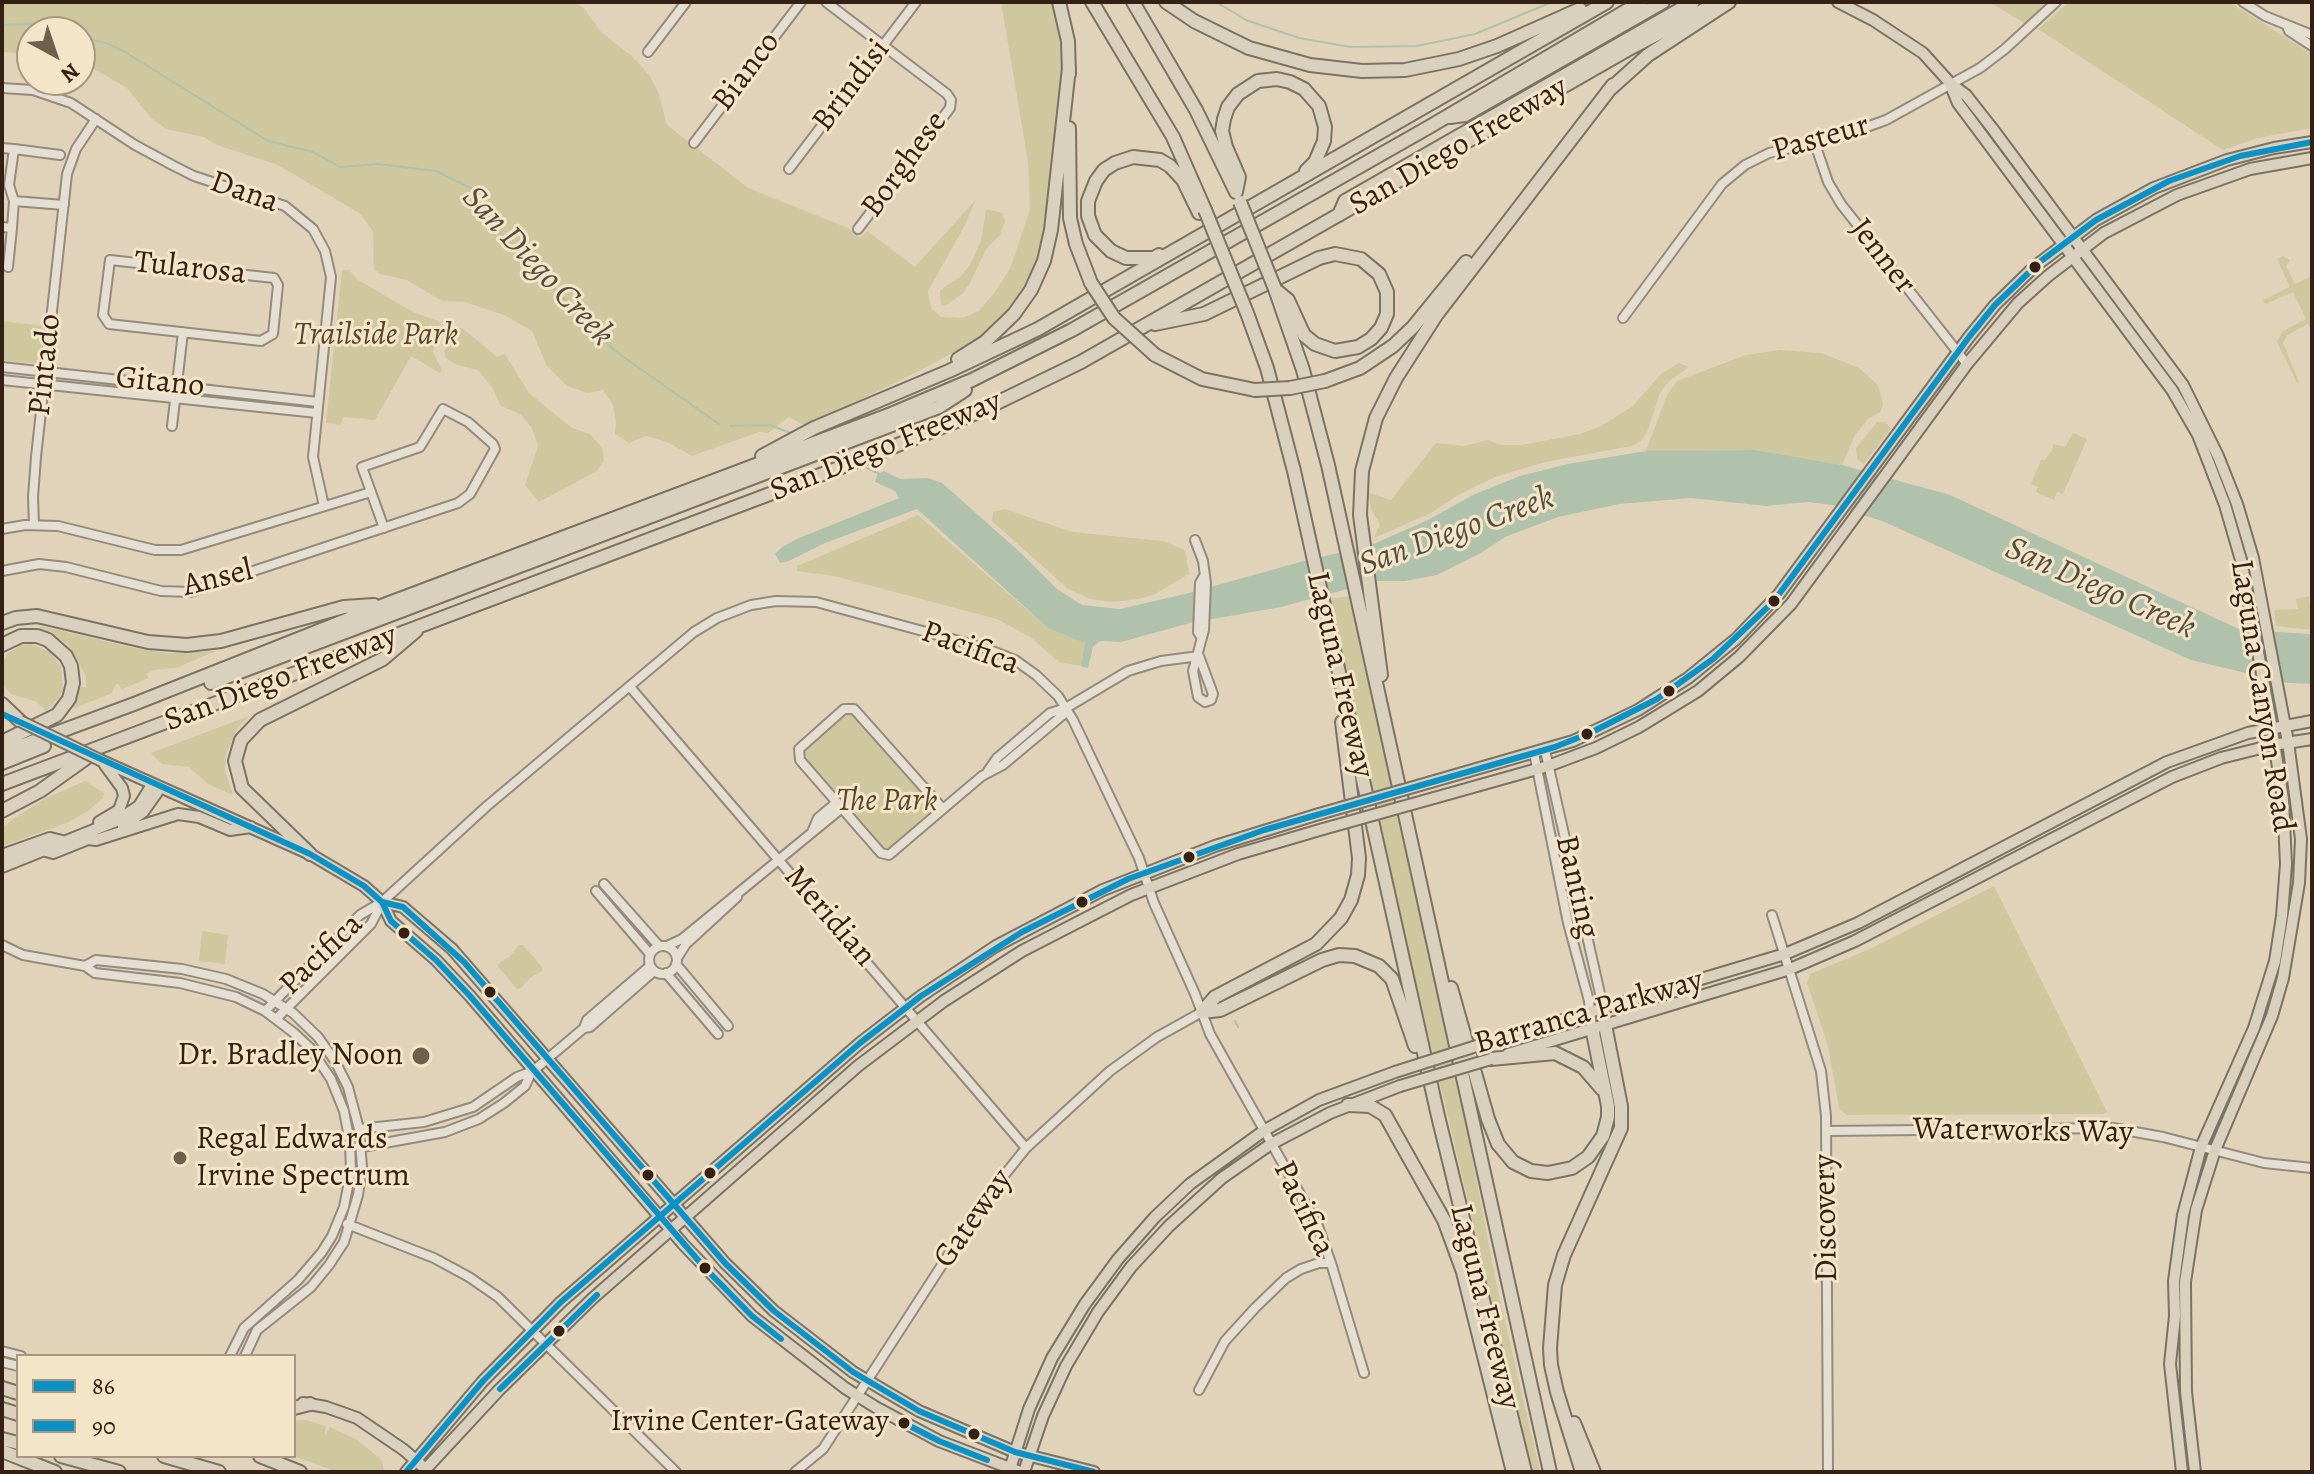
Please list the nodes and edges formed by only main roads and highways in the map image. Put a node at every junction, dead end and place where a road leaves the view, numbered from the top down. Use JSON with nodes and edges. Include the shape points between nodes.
{"nodes":[{"id":1,"x":1059,"y":2,"type":"edge"},
{"id":2,"x":1092,"y":2,"type":"edge"},
{"id":3,"x":1133,"y":2,"type":"edge"},
{"id":4,"x":1166,"y":2,"type":"edge"},
{"id":5,"x":1597,"y":2,"type":"edge"},
{"id":6,"x":1607,"y":2,"type":"edge"},
{"id":7,"x":1641,"y":2,"type":"edge"},
{"id":8,"x":1663,"y":2,"type":"edge"},
{"id":9,"x":1693,"y":2,"type":"edge"},
{"id":10,"x":1719,"y":2,"type":"edge"},
{"id":11,"x":1729,"y":2,"type":"edge"},
{"id":12,"x":1838,"y":2,"type":"edge"},
{"id":13,"x":1069,"y":68,"type":"junction"},
{"id":14,"x":1613,"y":85,"type":"junction"},
{"id":15,"x":1443,"y":118,"type":"junction"},
{"id":16,"x":2312,"y":142,"type":"edge"},
{"id":17,"x":2312,"y":158,"type":"edge"},
{"id":18,"x":1296,"y":181,"type":"junction"},
{"id":19,"x":1236,"y":192,"type":"junction"},
{"id":20,"x":1202,"y":211,"type":"junction"},
{"id":21,"x":1339,"y":215,"type":"junction"},
{"id":22,"x":1226,"y":221,"type":"junction"},
{"id":23,"x":2069,"y":240,"type":"junction"},
{"id":24,"x":2078,"y":252,"type":"junction"},
{"id":25,"x":1278,"y":294,"type":"junction"},
{"id":26,"x":1144,"y":326,"type":"junction"},
{"id":27,"x":1002,"y":367,"type":"junction"},
{"id":28,"x":894,"y":394,"type":"junction"},
{"id":29,"x":739,"y":471,"type":"junction"},
{"id":30,"x":389,"y":603,"type":"junction"},
{"id":31,"x":2,"y":623,"type":"edge"},
{"id":32,"x":423,"y":625,"type":"junction"},
{"id":33,"x":2,"y":645,"type":"edge"},
{"id":34,"x":1341,"y":686,"type":"junction"},
{"id":35,"x":2,"y":704,"type":"edge"},
{"id":36,"x":2,"y":714,"type":"edge"},
{"id":37,"x":20,"y":721,"type":"junction"},
{"id":38,"x":2312,"y":721,"type":"edge"},
{"id":39,"x":2286,"y":726,"type":"junction"},
{"id":40,"x":2270,"y":728,"type":"junction"},
{"id":41,"x":2312,"y":739,"type":"edge"},
{"id":42,"x":2,"y":742,"type":"edge"},
{"id":43,"x":2288,"y":742,"type":"junction"},
{"id":44,"x":105,"y":745,"type":"junction"},
{"id":45,"x":2273,"y":745,"type":"junction"},
{"id":46,"x":2,"y":753,"type":"edge"},
{"id":47,"x":102,"y":761,"type":"junction"},
{"id":48,"x":1394,"y":761,"type":"junction"},
{"id":49,"x":2,"y":763,"type":"edge"},
{"id":50,"x":2,"y":784,"type":"edge"},
{"id":51,"x":156,"y":787,"type":"junction"},
{"id":52,"x":2,"y":811,"type":"edge"},
{"id":53,"x":251,"y":827,"type":"junction"},
{"id":54,"x":88,"y":835,"type":"junction"},
{"id":55,"x":62,"y":842,"type":"junction"},
{"id":56,"x":46,"y":851,"type":"junction"},
{"id":57,"x":310,"y":854,"type":"junction"},
{"id":58,"x":2,"y":856,"type":"edge"},
{"id":59,"x":2,"y":867,"type":"edge"},
{"id":60,"x":1423,"y":893,"type":"junction"},
{"id":61,"x":382,"y":902,"type":"junction"},
{"id":62,"x":1598,"y":1026,"type":"junction"},
{"id":63,"x":1491,"y":1059,"type":"junction"},
{"id":64,"x":1606,"y":1093,"type":"junction"},
{"id":65,"x":1348,"y":1105,"type":"junction"},
{"id":66,"x":1438,"y":1116,"type":"junction"},
{"id":67,"x":674,"y":1203,"type":"junction"},
{"id":68,"x":659,"y":1216,"type":"junction"},
{"id":69,"x":685,"y":1217,"type":"junction"},
{"id":70,"x":671,"y":1230,"type":"junction"},
{"id":71,"x":1552,"y":1314,"type":"junction"},
{"id":72,"x":310,"y":1404,"type":"joint"},
{"id":73,"x":296,"y":1405,"type":"edge"},
{"id":74,"x":1015,"y":1452,"type":"junction"},
{"id":75,"x":1030,"y":1456,"type":"junction"},
{"id":76,"x":20,"y":1458,"type":"edge"},
{"id":77,"x":68,"y":1458,"type":"edge"},
{"id":78,"x":171,"y":1458,"type":"edge"},
{"id":79,"x":275,"y":1460,"type":"edge"},
{"id":80,"x":416,"y":1460,"type":"junction"},
{"id":81,"x":424,"y":1470,"type":"edge"},
{"id":82,"x":1016,"y":1471,"type":"edge"},
{"id":83,"x":55,"y":1472,"type":"edge"},
{"id":84,"x":119,"y":1472,"type":"edge"},
{"id":85,"x":219,"y":1472,"type":"edge"},
{"id":86,"x":300,"y":1472,"type":"edge"},
{"id":87,"x":406,"y":1472,"type":"edge"},
{"id":88,"x":1094,"y":1472,"type":"edge"},
{"id":89,"x":1513,"y":1472,"type":"edge"},
{"id":90,"x":1525,"y":1472,"type":"edge"},
{"id":91,"x":1553,"y":1472,"type":"edge"},
{"id":92,"x":1582,"y":1472,"type":"edge"},
{"id":93,"x":1594,"y":1472,"type":"edge"},
{"id":94,"x":2182,"y":1472,"type":"edge"},
{"id":95,"x":2195,"y":1472,"type":"edge"}],
"edges":[{"from":1,"to":13,"type":"highway"},
{"from":2,"to":20,"type":"highway","via":[[1166,124]]},
{"from":3,"to":19,"type":"highway","name":"Laguna Freeway"},
{"from":4,"to":5,"type":"highway","via":[[1249,48],[1310,65],[1362,71],[1416,68],[1478,54]]},
{"from":6,"to":18,"type":"highway"},
{"from":7,"to":15,"type":"highway","name":"San Diego Freeway"},
{"from":8,"to":15,"type":"highway","name":"San Diego Freeway","via":[[1465,115]]},
{"from":9,"to":21,"type":"highway","via":[[1345,201]]},
{"from":10,"to":21,"type":"highway","name":"San Diego Freeway"},
{"from":11,"to":14,"type":"highway","via":[[1648,55]]},
{"from":12,"to":23,"type":"main road","name":"Laguna Canyon Road","via":[[1923,53]]},
{"from":13,"to":14,"type":"highway","bridge":true,"via":[[1070,218],[1091,283],[1114,318],[1155,355],[1202,379],[1255,390],[1290,388],[1352,372],[1413,327]]},
{"from":13,"to":28,"type":"highway","via":[[1051,230],[1031,290],[985,342]]},
{"from":14,"to":48,"type":"highway","via":[[1446,301],[1371,430],[1359,499]]},
{"from":15,"to":27,"type":"highway","name":"San Diego Freeway"},
{"from":16,"to":23,"type":"main road","via":[[2240,156],[2182,176],[2124,203]]},
{"from":17,"to":24,"type":"main road","via":[[2250,169],[2186,191]]},
{"from":18,"to":19,"type":"highway","via":[[1322,149],[1324,119],[1304,89],[1268,79],[1238,94],[1224,119],[1226,147],[1239,177]]},
{"from":18,"to":22,"type":"highway"},
{"from":19,"to":25,"type":"highway","name":"Laguna Freeway","bridge":true},
{"from":20,"to":22,"type":"highway","via":[[1174,170],[1146,156],[1127,158],[1104,170],[1092,188],[1088,209],[1099,241],[1134,260],[1154,258]]},
{"from":20,"to":34,"type":"highway","name":"Laguna Freeway","bridge":true,"via":[[1218,253],[1226,258],[1267,368]]},
{"from":21,"to":26,"type":"highway","name":"San Diego Freeway"},
{"from":22,"to":28,"type":"highway","via":[[1038,329]]},
{"from":23,"to":24,"type":"main road","name":"Laguna Canyon Road"},
{"from":23,"to":67,"type":"main road","bridge":true,"via":[[2003,296],[1779,594],[1713,659],[1638,710],[1540,752],[1226,842],[1091,895],[972,961],[906,1007]]},
{"from":24,"to":39,"type":"main road","name":"Laguna Canyon Road","via":[[2183,385],[2208,431],[2246,530]]},
{"from":24,"to":40,"type":"main road","name":"Laguna Canyon Road","via":[[2198,435],[2241,560]]},
{"from":24,"to":69,"type":"main road","bridge":true,"via":[[2018,303],[1967,364],[1782,615],[1714,678],[1666,712],[1543,767],[1238,854],[1092,913],[1022,951],[917,1020]]},
{"from":25,"to":26,"type":"highway","via":[[1288,300],[1304,335],[1335,351],[1371,339],[1388,307],[1385,286],[1373,267],[1354,256],[1335,254],[1204,314]]},
{"from":25,"to":48,"type":"highway","name":"Laguna Freeway","via":[[1317,418]]},
{"from":26,"to":32,"type":"highway","name":"San Diego Freeway","via":[[1013,396],[873,455]]},
{"from":27,"to":29,"type":"highway","name":"San Diego Freeway"},
{"from":27,"to":49,"type":"highway","via":[[939,407]]},
{"from":28,"to":29,"type":"highway","via":[[814,428]]},
{"from":29,"to":30,"type":"highway","name":"San Diego Freeway"},
{"from":30,"to":31,"type":"highway","via":[[344,607],[221,641],[187,645],[148,642],[37,616]]},
{"from":30,"to":46,"type":"highway","name":"San Diego Freeway"},
{"from":32,"to":44,"type":"highway","name":"San Diego Freeway"},
{"from":32,"to":57,"type":"highway","via":[[383,659],[260,720],[241,740],[235,768],[242,788]]},
{"from":33,"to":42,"type":"highway","via":[[21,636],[48,640],[66,656],[73,677],[69,699],[57,715]]},
{"from":34,"to":66,"type":"highway","name":"Laguna Freeway"},
{"from":34,"to":66,"type":"highway","via":[[1359,858],[1351,900],[1316,944],[1217,996],[1202,1012],[1220,1010],[1322,960],[1364,958],[1395,985]]},
{"from":35,"to":37,"type":"highway"},
{"from":36,"to":37,"type":"main road"},
{"from":37,"to":47,"type":"main road","bridge":true},
{"from":38,"to":39,"type":"main road","name":"Barranca Parkway"},
{"from":39,"to":40,"type":"main road","name":"Barranca Parkway"},
{"from":39,"to":43,"type":"main road","name":"Laguna Canyon Road"},
{"from":40,"to":45,"type":"main road","name":"Laguna Canyon Road"},
{"from":40,"to":74,"type":"main road","name":"Barranca Parkway","bridge":true,"via":[[2198,749],[2135,777],[1867,918],[1785,954],[1395,1072],[1319,1100],[1265,1130],[1190,1184],[1118,1259],[1052,1358]]},
{"from":41,"to":43,"type":"main road","name":"Barranca Parkway"},
{"from":43,"to":45,"type":"main road","name":"Barranca Parkway"},
{"from":43,"to":95,"type":"main road","name":"Laguna Canyon Road","via":[[2301,839],[2294,919],[2272,1016],[2215,1150],[2196,1210],[2185,1282],[2186,1392]]},
{"from":44,"to":50,"type":"highway","name":"San Diego Freeway"},
{"from":44,"to":52,"type":"highway"},
{"from":45,"to":62,"type":"main road","name":"Barranca Parkway","via":[[2172,777],[1855,941],[1790,969]]},
{"from":45,"to":94,"type":"main road","name":"Laguna Canyon Road","via":[[2283,799],[2286,864],[2275,961],[2254,1028],[2201,1147],[2183,1215],[2174,1281],[2170,1364]]},
{"from":47,"to":51,"type":"main road"},
{"from":47,"to":54,"type":"main road","via":[[119,782],[122,804]]},
{"from":48,"to":60,"type":"highway","name":"Laguna Freeway"},
{"from":51,"to":53,"type":"main road"},
{"from":51,"to":54,"type":"main road","via":[[133,811]]},
{"from":53,"to":54,"type":"main road","via":[[230,830],[183,814],[96,840]]},
{"from":53,"to":57,"type":"main road"},
{"from":54,"to":55,"type":"main road"},
{"from":54,"to":56,"type":"main road","via":[[53,853]]},
{"from":55,"to":56,"type":"main road"},
{"from":55,"to":58,"type":"highway","via":[[50,839]]},
{"from":56,"to":59,"type":"main road"},
{"from":57,"to":61,"type":"main road"},
{"from":60,"to":64,"type":"highway","via":[[1488,1119],[1508,1157],[1541,1173],[1577,1165],[1603,1136]]},
{"from":60,"to":91,"type":"highway","name":"Laguna Freeway"},
{"from":61,"to":67,"type":"main road","via":[[403,907],[440,938]]},
{"from":61,"to":68,"type":"main road","via":[[391,921],[470,996]]},
{"from":62,"to":63,"type":"main road","name":"Barranca Parkway"},
{"from":62,"to":64,"type":"highway"},
{"from":62,"to":71,"type":"highway","via":[[1621,1106],[1621,1128],[1564,1255]]},
{"from":63,"to":64,"type":"highway","via":[[1555,1053],[1583,1067]]},
{"from":63,"to":65,"type":"main road","name":"Barranca Parkway","bridge":true},
{"from":65,"to":75,"type":"main road","name":"Barranca Parkway","via":[[1271,1144],[1204,1194],[1131,1267],[1066,1366]]},
{"from":65,"to":89,"type":"highway","via":[[1370,1106],[1385,1115],[1444,1220],[1463,1272]]},
{"from":66,"to":90,"type":"highway","name":"Laguna Freeway"},
{"from":67,"to":68,"type":"main road"},
{"from":67,"to":69,"type":"main road"},
{"from":68,"to":70,"type":"main road"},
{"from":68,"to":80,"type":"main road","via":[[533,1330]]},
{"from":69,"to":70,"type":"main road"},
{"from":69,"to":74,"type":"main road","via":[[774,1311],[867,1381],[938,1420]]},
{"from":70,"to":81,"type":"main road","via":[[546,1343]]},
{"from":70,"to":82,"type":"main road","via":[[752,1316],[857,1396],[939,1441]]},
{"from":71,"to":92,"type":"highway","via":[[1551,1365]]},
{"from":71,"to":93,"type":"highway","via":[[1561,1386]]},
{"from":72,"to":73,"type":"highway"},
{"from":72,"to":80,"type":"main road","via":[[361,1420]]},
{"from":74,"to":75,"type":"main road"},
{"from":74,"to":82,"type":"main road","name":"Barranca Parkway"},
{"from":75,"to":82,"type":"main road","name":"Barranca Parkway"},
{"from":75,"to":88,"type":"main road"},
{"from":76,"to":83,"type":"highway"},
{"from":77,"to":84,"type":"highway"},
{"from":78,"to":85,"type":"highway"},
{"from":79,"to":86,"type":"highway"},
{"from":80,"to":81,"type":"main road"},
{"from":80,"to":87,"type":"main road"}]}
